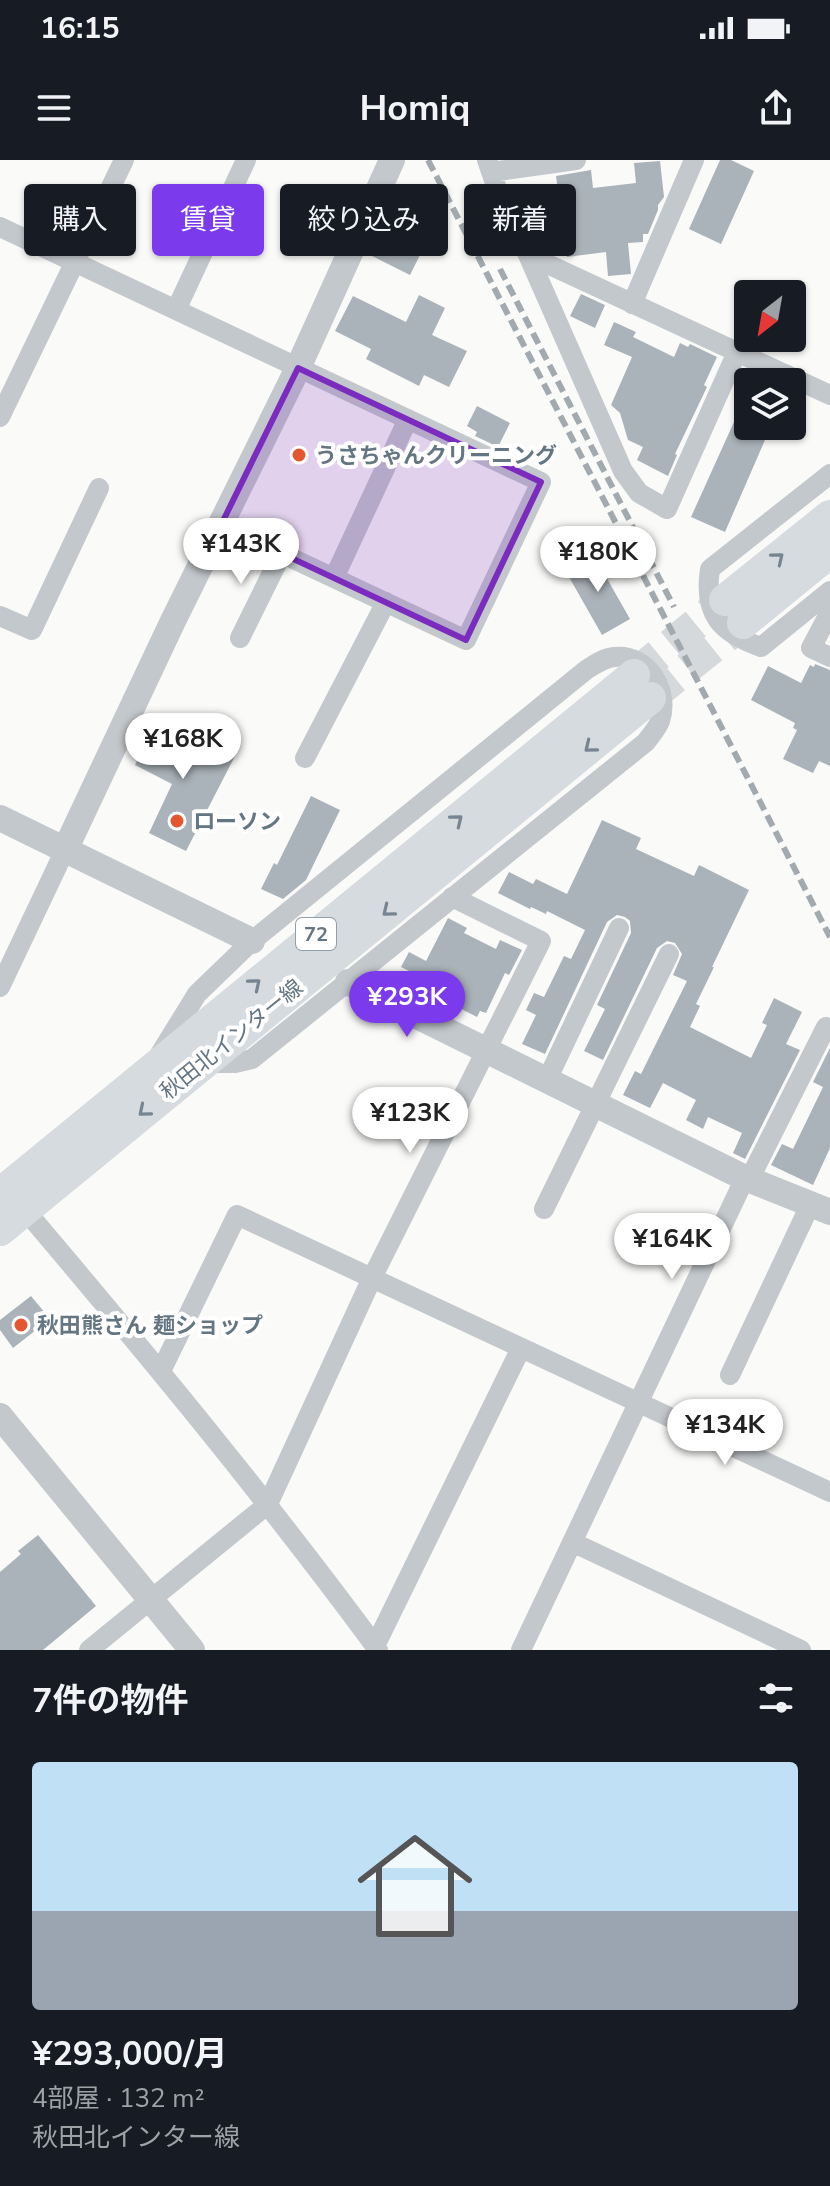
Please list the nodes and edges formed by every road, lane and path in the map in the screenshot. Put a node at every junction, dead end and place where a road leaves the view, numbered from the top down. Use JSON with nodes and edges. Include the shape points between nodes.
{"nodes":[{"id":1,"x":124,"y":160,"type":"edge"},
{"id":2,"x":246,"y":160,"type":"edge"},
{"id":3,"x":392,"y":160,"type":"edge"},
{"id":4,"x":576,"y":160,"type":"edge"},
{"id":5,"x":694,"y":160,"type":"edge"},
{"id":6,"x":489,"y":166,"type":"edge"},
{"id":7,"x":0,"y":227,"type":"edge"},
{"id":8,"x":528,"y":256,"type":"edge"},
{"id":9,"x":530,"y":256,"type":"edge"},
{"id":10,"x":76,"y":263,"type":"junction"},
{"id":11,"x":632,"y":304,"type":"junction"},
{"id":12,"x":176,"y":310,"type":"junction"},
{"id":13,"x":734,"y":351,"type":"edge"},
{"id":14,"x":737,"y":352,"type":"joint"},
{"id":15,"x":298,"y":368,"type":"junction"},
{"id":16,"x":830,"y":395,"type":"edge"},
{"id":17,"x":0,"y":417,"type":"edge"},
{"id":18,"x":408,"y":419,"type":"junction"},
{"id":19,"x":830,"y":474,"type":"edge"},
{"id":20,"x":99,"y":488,"type":"dead end"},
{"id":21,"x":830,"y":516,"type":"edge"},
{"id":22,"x":221,"y":525,"type":"junction"},
{"id":23,"x":830,"y":552,"type":"edge"},
{"id":24,"x":282,"y":553,"type":"junction"},
{"id":25,"x":334,"y":578,"type":"junction"},
{"id":26,"x":830,"y":591,"type":"edge"},
{"id":27,"x":386,"y":602,"type":"junction"},
{"id":28,"x":830,"y":612,"type":"edge"},
{"id":29,"x":0,"y":616,"type":"edge"},
{"id":30,"x":240,"y":638,"type":"dead end"},
{"id":31,"x":830,"y":657,"type":"edge"},
{"id":32,"x":305,"y":758,"type":"dead end"},
{"id":33,"x":0,"y":818,"type":"edge"},
{"id":34,"x":65,"y":850,"type":"junction"},
{"id":35,"x":452,"y":897,"type":"junction"},
{"id":36,"x":619,"y":928,"type":"dead end"},
{"id":37,"x":252,"y":941,"type":"junction"},
{"id":38,"x":669,"y":954,"type":"dead end"},
{"id":39,"x":348,"y":982,"type":"junction"},
{"id":40,"x":0,"y":987,"type":"edge"},
{"id":41,"x":205,"y":1006,"type":"junction"},
{"id":42,"x":826,"y":1027,"type":"dead end"},
{"id":43,"x":488,"y":1051,"type":"junction"},
{"id":44,"x":202,"y":1063,"type":"junction"},
{"id":45,"x":547,"y":1080,"type":"junction"},
{"id":46,"x":596,"y":1102,"type":"junction"},
{"id":47,"x":747,"y":1179,"type":"junction"},
{"id":48,"x":13,"y":1202,"type":"edge"},
{"id":49,"x":544,"y":1209,"type":"dead end"},
{"id":50,"x":820,"y":1209,"type":"edge"},
{"id":51,"x":0,"y":1230,"type":"edge"},
{"id":52,"x":372,"y":1278,"type":"junction"},
{"id":53,"x":521,"y":1348,"type":"junction"},
{"id":54,"x":161,"y":1371,"type":"junction"},
{"id":55,"x":730,"y":1375,"type":"dead end"},
{"id":56,"x":639,"y":1403,"type":"junction"},
{"id":57,"x":0,"y":1416,"type":"edge"},
{"id":58,"x":829,"y":1489,"type":"edge"},
{"id":59,"x":268,"y":1504,"type":"junction"},
{"id":60,"x":572,"y":1542,"type":"junction"},
{"id":61,"x":152,"y":1601,"type":"junction"},
{"id":62,"x":376,"y":1648,"type":"edge"},
{"id":63,"x":89,"y":1650,"type":"edge"},
{"id":64,"x":192,"y":1650,"type":"edge"},
{"id":65,"x":521,"y":1650,"type":"edge"},
{"id":66,"x":801,"y":1650,"type":"edge"}],
"edges":[{"from":1,"to":10,"type":"street"},
{"from":2,"to":12,"type":"street"},
{"from":3,"to":15,"type":"street"},
{"from":4,"to":6,"type":"street"},
{"from":5,"to":11,"type":"street"},
{"from":7,"to":10,"type":"street"},
{"from":8,"to":14,"type":"street","via":[[623,471],[639,493],[667,509]]},
{"from":9,"to":11,"type":"street"},
{"from":10,"to":12,"type":"street"},
{"from":10,"to":17,"type":"street"},
{"from":11,"to":13,"type":"street"},
{"from":12,"to":15,"type":"street"},
{"from":14,"to":16,"type":"street"},
{"from":15,"to":18,"type":"street"},
{"from":15,"to":22,"type":"street"},
{"from":18,"to":25,"type":"street"},
{"from":18,"to":27,"type":"street","via":[[541,482],[466,640]]},
{"from":19,"to":26,"type":"street","via":[[710,569],[707,587],[711,609],[723,629],[761,647]]},
{"from":20,"to":29,"type":"street","via":[[32,630]]},
{"from":23,"to":21,"type":"main road","one_way":true,"via":[[734,612]]},
{"from":22,"to":24,"type":"street"},
{"from":22,"to":34,"type":"street"},
{"from":24,"to":25,"type":"street"},
{"from":24,"to":30,"type":"street"},
{"from":25,"to":27,"type":"street"},
{"from":27,"to":32,"type":"street"},
{"from":28,"to":31,"type":"street","via":[[811,648]]},
{"from":33,"to":34,"type":"street"},
{"from":34,"to":37,"type":"street"},
{"from":34,"to":40,"type":"street"},
{"from":35,"to":37,"type":"street","via":[[646,742],[659,722],[663,699],[651,671],[635,660],[616,657],[586,670]]},
{"from":35,"to":39,"type":"street"},
{"from":35,"to":43,"type":"street","via":[[541,941]]},
{"from":36,"to":45,"type":"street"},
{"from":37,"to":41,"type":"street"},
{"from":38,"to":46,"type":"street"},
{"from":39,"to":43,"type":"street"},
{"from":39,"to":44,"type":"street","via":[[252,1059]]},
{"from":41,"to":44,"type":"main road","name":"秋田北インター線","number":"72","one_way":true,"via":[[642,686]]},
{"from":41,"to":48,"type":"main road","name":"秋田北インター線","number":"72","via":[[149,1072]]},
{"from":42,"to":47,"type":"street"},
{"from":43,"to":45,"type":"street"},
{"from":43,"to":52,"type":"street"},
{"from":44,"to":48,"type":"main road","name":"秋田北インター線","number":"72","one_way":true},
{"from":45,"to":46,"type":"street"},
{"from":46,"to":47,"type":"street"},
{"from":46,"to":49,"type":"street"},
{"from":47,"to":50,"type":"street"},
{"from":47,"to":56,"type":"street"},
{"from":48,"to":51,"type":"main road","name":"秋田北インター線","number":"72"},
{"from":48,"to":54,"type":"street"},
{"from":50,"to":55,"type":"street"},
{"from":52,"to":53,"type":"street"},
{"from":52,"to":54,"type":"street","via":[[237,1215]]},
{"from":52,"to":59,"type":"street"},
{"from":53,"to":56,"type":"street"},
{"from":53,"to":62,"type":"street"},
{"from":54,"to":59,"type":"street"},
{"from":56,"to":58,"type":"street"},
{"from":56,"to":60,"type":"street"},
{"from":57,"to":61,"type":"street"},
{"from":59,"to":61,"type":"street"},
{"from":59,"to":62,"type":"street"},
{"from":60,"to":65,"type":"street"},
{"from":60,"to":66,"type":"street"},
{"from":61,"to":63,"type":"street"},
{"from":61,"to":64,"type":"street"}]}
